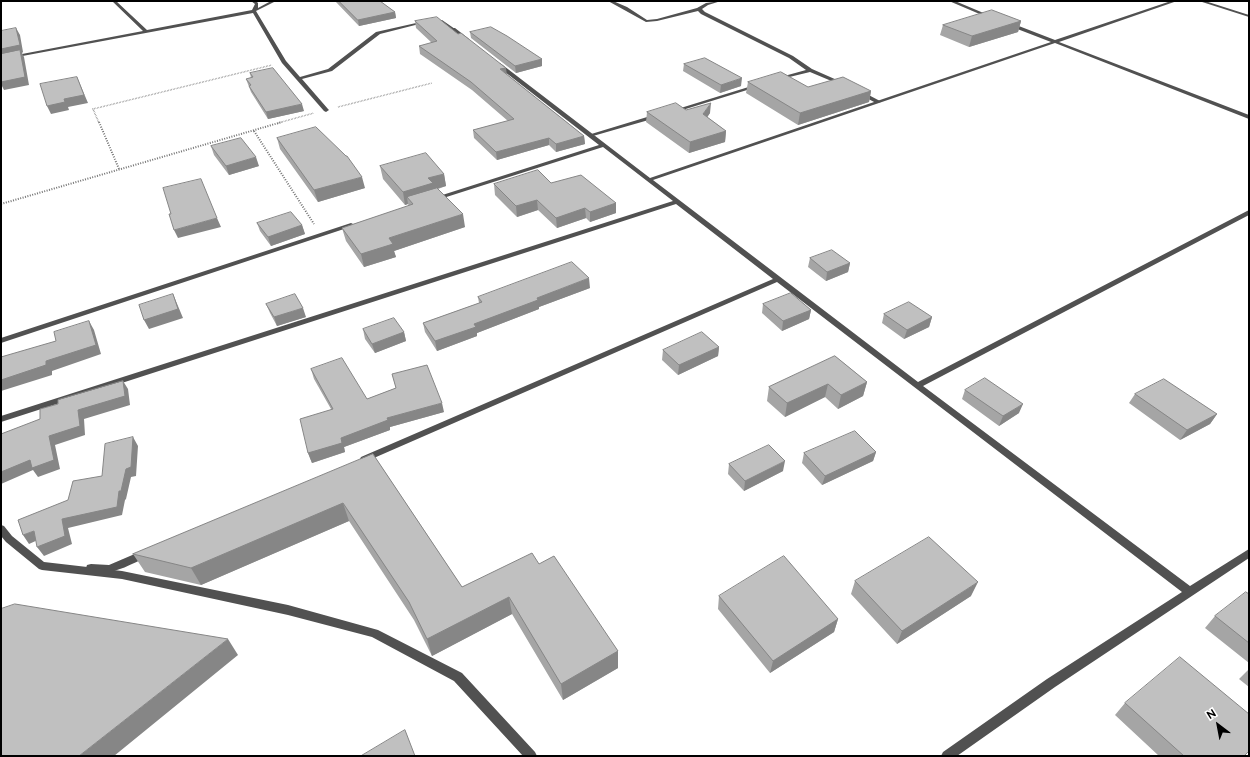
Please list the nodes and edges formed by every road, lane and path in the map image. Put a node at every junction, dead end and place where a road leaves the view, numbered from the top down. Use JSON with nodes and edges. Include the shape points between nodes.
{"nodes":[{"id":1,"x":114,"y":1,"type":"edge"},
{"id":2,"x":253,"y":1,"type":"edge"},
{"id":3,"x":274,"y":1,"type":"edge"},
{"id":4,"x":610,"y":1,"type":"edge"},
{"id":5,"x":719,"y":1,"type":"edge"},
{"id":6,"x":950,"y":1,"type":"edge"},
{"id":7,"x":1175,"y":1,"type":"edge"},
{"id":8,"x":1201,"y":1,"type":"edge"},
{"id":9,"x":699,"y":9,"type":"junction"},
{"id":10,"x":254,"y":11,"type":"junction"},
{"id":11,"x":1249,"y":16,"type":"edge"},
{"id":12,"x":995,"y":18,"type":"edge"},
{"id":13,"x":1003,"y":21,"type":"edge"},
{"id":14,"x":145,"y":30,"type":"junction"},
{"id":15,"x":1055,"y":42,"type":"junction"},
{"id":16,"x":472,"y":44,"type":"edge"},
{"id":17,"x":490,"y":58,"type":"edge"},
{"id":18,"x":1,"y":59,"type":"edge"},
{"id":19,"x":284,"y":62,"type":"junction"},
{"id":20,"x":810,"y":70,"type":"junction"},
{"id":21,"x":298,"y":79,"type":"junction"},
{"id":22,"x":776,"y":80,"type":"edge"},
{"id":23,"x":432,"y":83,"type":"dead end"},
{"id":24,"x":762,"y":85,"type":"edge"},
{"id":25,"x":851,"y":88,"type":"edge"},
{"id":26,"x":858,"y":92,"type":"edge"},
{"id":27,"x":878,"y":102,"type":"junction"},
{"id":28,"x":326,"y":110,"type":"junction"},
{"id":29,"x":1249,"y":117,"type":"edge"},
{"id":30,"x":254,"y":131,"type":"junction"},
{"id":31,"x":590,"y":135,"type":"junction"},
{"id":32,"x":604,"y":145,"type":"junction"},
{"id":33,"x":119,"y":169,"type":"junction"},
{"id":34,"x":649,"y":180,"type":"junction"},
{"id":35,"x":425,"y":202,"type":"edge"},
{"id":36,"x":678,"y":202,"type":"junction"},
{"id":37,"x":1,"y":204,"type":"edge"},
{"id":38,"x":1249,"y":212,"type":"edge"},
{"id":39,"x":358,"y":223,"type":"edge"},
{"id":40,"x":321,"y":235,"type":"junction"},
{"id":41,"x":778,"y":279,"type":"junction"},
{"id":42,"x":1,"y":341,"type":"edge"},
{"id":43,"x":917,"y":386,"type":"junction"},
{"id":44,"x":1,"y":419,"type":"edge"},
{"id":45,"x":352,"y":464,"type":"edge"},
{"id":46,"x":1,"y":529,"type":"edge"},
{"id":47,"x":154,"y":550,"type":"edge"},
{"id":48,"x":1249,"y":553,"type":"edge"},
{"id":49,"x":42,"y":566,"type":"junction"},
{"id":50,"x":1190,"y":592,"type":"junction"},
{"id":51,"x":531,"y":756,"type":"edge"},
{"id":52,"x":947,"y":756,"type":"edge"}],
"edges":[{"from":1,"to":14,"type":"street"},
{"from":2,"to":10,"type":"street","via":[[257,4]]},
{"from":3,"to":10,"type":"street"},
{"from":4,"to":9,"type":"street","via":[[646,21]]},
{"from":5,"to":9,"type":"street"},
{"from":6,"to":12,"type":"street"},
{"from":7,"to":15,"type":"street"},
{"from":8,"to":11,"type":"street"},
{"from":9,"to":20,"type":"street","via":[[702,13],[791,57]]},
{"from":10,"to":14,"type":"street"},
{"from":10,"to":19,"type":"street"},
{"from":13,"to":15,"type":"street"},
{"from":14,"to":18,"type":"street"},
{"from":15,"to":27,"type":"street"},
{"from":15,"to":29,"type":"street"},
{"from":16,"to":21,"type":"street","via":[[440,21],[428,21],[378,33],[330,70]]},
{"from":17,"to":31,"type":"street"},
{"from":19,"to":21,"type":"street"},
{"from":19,"to":33,"type":"path","via":[[93,108]]},
{"from":20,"to":22,"type":"street"},
{"from":20,"to":25,"type":"street"},
{"from":21,"to":28,"type":"street"},
{"from":23,"to":28,"type":"path"},
{"from":24,"to":31,"type":"street"},
{"from":26,"to":27,"type":"street"},
{"from":27,"to":34,"type":"street"},
{"from":28,"to":30,"type":"path"},
{"from":30,"to":33,"type":"path"},
{"from":30,"to":40,"type":"path"},
{"from":31,"to":32,"type":"street"},
{"from":32,"to":34,"type":"street"},
{"from":32,"to":35,"type":"street"},
{"from":33,"to":37,"type":"path"},
{"from":34,"to":36,"type":"street"},
{"from":36,"to":41,"type":"street"},
{"from":36,"to":44,"type":"street"},
{"from":38,"to":43,"type":"street"},
{"from":39,"to":40,"type":"street"},
{"from":40,"to":42,"type":"street"},
{"from":41,"to":43,"type":"street"},
{"from":41,"to":45,"type":"street"},
{"from":43,"to":50,"type":"street"},
{"from":46,"to":49,"type":"street","via":[[9,539]]},
{"from":47,"to":49,"type":"street","via":[[110,569]]},
{"from":48,"to":50,"type":"street"},
{"from":49,"to":51,"type":"street","via":[[122,575],[288,610],[374,633],[458,677]]},
{"from":50,"to":52,"type":"street","via":[[1051,683]]}]}
